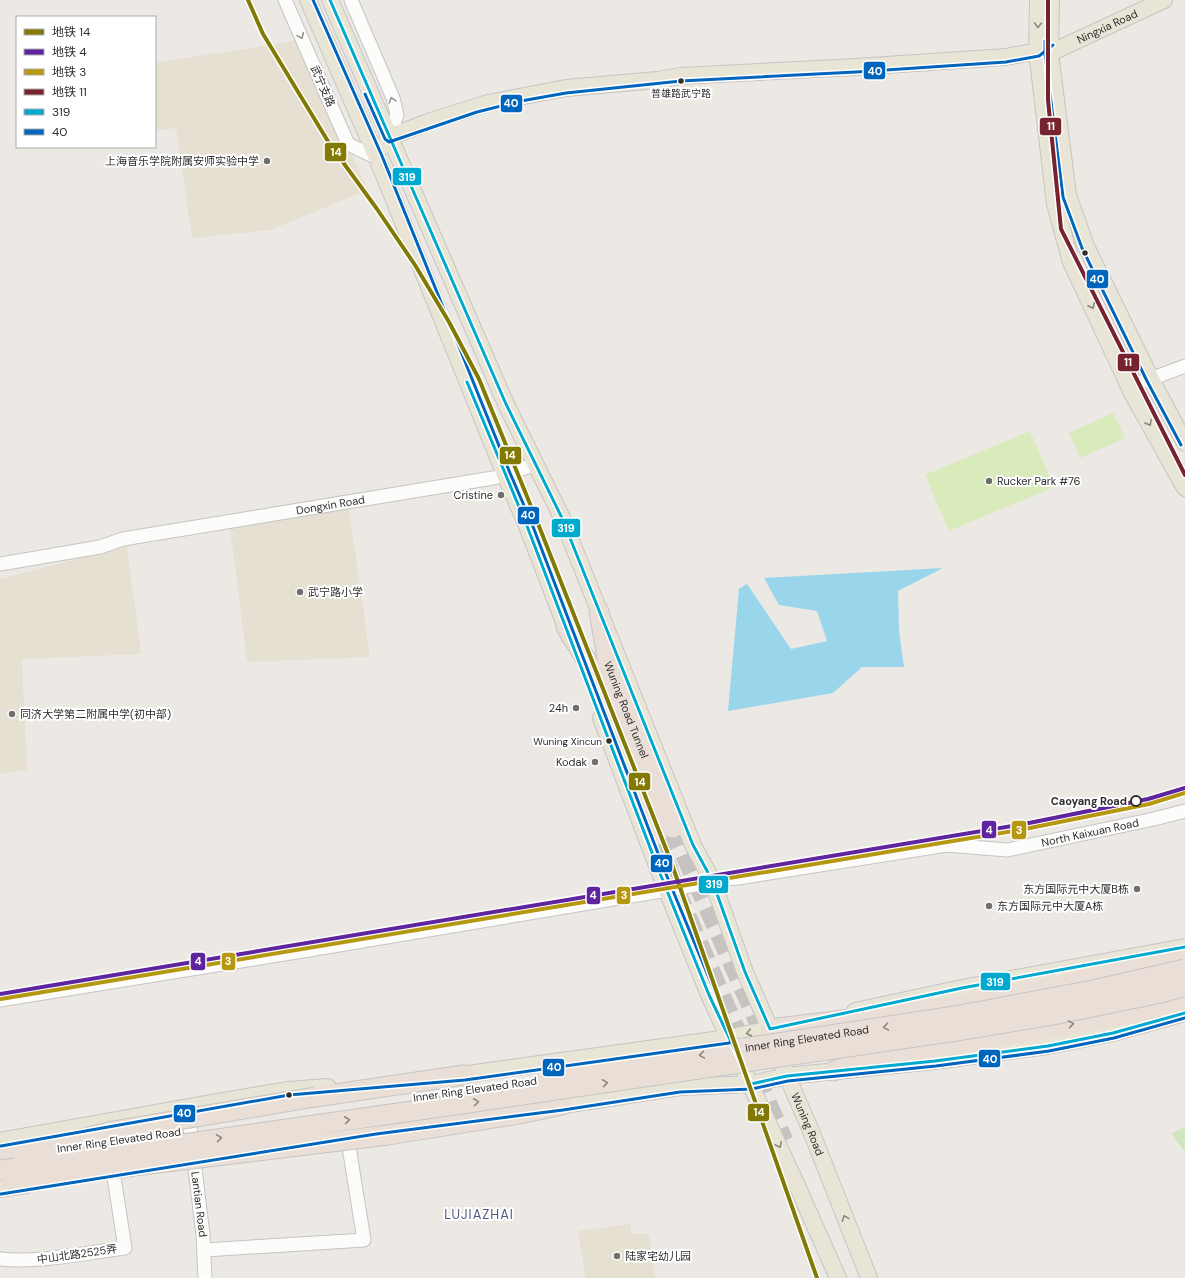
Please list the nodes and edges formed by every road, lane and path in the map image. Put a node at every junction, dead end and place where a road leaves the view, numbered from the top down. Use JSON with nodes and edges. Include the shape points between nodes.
{"nodes":[{"id":1,"x":285,"y":0,"type":"edge"},
{"id":2,"x":308,"y":0,"type":"edge"},
{"id":3,"x":330,"y":0,"type":"edge"},
{"id":4,"x":350,"y":0,"type":"edge"},
{"id":5,"x":1038,"y":0,"type":"edge"},
{"id":6,"x":1051,"y":0,"type":"edge"},
{"id":7,"x":1138,"y":0,"type":"edge"},
{"id":8,"x":1164,"y":0,"type":"edge"},
{"id":9,"x":1046,"y":48,"type":"junction"},
{"id":10,"x":389,"y":137,"type":"junction"},
{"id":11,"x":377,"y":158,"type":"junction"},
{"id":12,"x":1185,"y":366,"type":"edge"},
{"id":13,"x":1151,"y":379,"type":"junction"},
{"id":14,"x":1129,"y":388,"type":"junction"},
{"id":15,"x":1185,"y":443,"type":"edge"},
{"id":16,"x":536,"y":464,"type":"junction"},
{"id":17,"x":505,"y":475,"type":"junction"},
{"id":18,"x":1185,"y":488,"type":"edge"},
{"id":19,"x":123,"y":539,"type":"junction"},
{"id":20,"x":0,"y":556,"type":"edge"},
{"id":21,"x":0,"y":564,"type":"edge"},
{"id":22,"x":599,"y":611,"type":"junction"},
{"id":23,"x":566,"y":627,"type":"junction"},
{"id":24,"x":1185,"y":811,"type":"edge"},
{"id":25,"x":712,"y":880,"type":"junction"},
{"id":26,"x":667,"y":890,"type":"junction"},
{"id":27,"x":1185,"y":947,"type":"edge"},
{"id":28,"x":1185,"y":955,"type":"edge"},
{"id":29,"x":1185,"y":969,"type":"edge"},
{"id":30,"x":1185,"y":986,"type":"edge"},
{"id":31,"x":0,"y":1000,"type":"edge"},
{"id":32,"x":1185,"y":1000,"type":"edge"},
{"id":33,"x":1185,"y":1013,"type":"edge"},
{"id":34,"x":770,"y":1029,"type":"junction"},
{"id":35,"x":728,"y":1038,"type":"junction"},
{"id":36,"x":833,"y":1071,"type":"junction"},
{"id":37,"x":464,"y":1076,"type":"junction"},
{"id":38,"x":788,"y":1076,"type":"junction"},
{"id":39,"x":751,"y":1084,"type":"junction"},
{"id":40,"x":562,"y":1105,"type":"junction"},
{"id":41,"x":187,"y":1107,"type":"junction"},
{"id":42,"x":0,"y":1141,"type":"edge"},
{"id":43,"x":349,"y":1147,"type":"dead end"},
{"id":44,"x":24,"y":1154,"type":"junction"},
{"id":45,"x":0,"y":1157,"type":"edge"},
{"id":46,"x":194,"y":1158,"type":"junction"},
{"id":47,"x":0,"y":1170,"type":"edge"},
{"id":48,"x":113,"y":1171,"type":"junction"},
{"id":49,"x":0,"y":1182,"type":"edge"},
{"id":50,"x":0,"y":1189,"type":"edge"},
{"id":51,"x":204,"y":1250,"type":"junction"},
{"id":52,"x":0,"y":1258,"type":"edge"},
{"id":53,"x":205,"y":1278,"type":"edge"},
{"id":54,"x":838,"y":1278,"type":"edge"},
{"id":55,"x":869,"y":1278,"type":"edge"}],
"edges":[{"from":1,"to":11,"type":"street","name":"武宁支路","one_way":true,"via":[[348,144]]},
{"from":2,"to":11,"type":"main road"},
{"from":3,"to":10,"type":"main road","name":"Wuning Road"},
{"from":10,"to":4,"type":"street","one_way":true,"via":[[397,115]]},
{"from":5,"to":9,"type":"main road","one_way":true},
{"from":6,"to":9,"type":"main road"},
{"from":7,"to":9,"type":"main road","name":"Ningxia Road"},
{"from":8,"to":9,"type":"main road","name":"Ningxia Road"},
{"from":9,"to":10,"type":"main road","via":[[1006,57],[681,76],[566,88],[488,103]]},
{"from":9,"to":13,"type":"main road","via":[[1068,195],[1086,246]]},
{"from":9,"to":14,"type":"main road","one_way":true,"via":[[1055,204],[1071,262]]},
{"from":10,"to":11,"type":"main road"},
{"from":10,"to":16,"type":"main road","name":"Wuning Road","via":[[506,404]]},
{"from":11,"to":17,"type":"main road"},
{"from":12,"to":13,"type":"street"},
{"from":13,"to":14,"type":"street"},
{"from":13,"to":15,"type":"main road"},
{"from":14,"to":18,"type":"main road","one_way":true},
{"from":16,"to":17,"type":"street","name":"Dongxin Road"},
{"from":16,"to":22,"type":"main road","name":"Wuning Road","via":[[562,518]]},
{"from":17,"to":19,"type":"street","name":"Dongxin Road"},
{"from":17,"to":23,"type":"main road"},
{"from":19,"to":20,"type":"street","name":"Dongxin Road","via":[[108,536]]},
{"from":19,"to":21,"type":"street","name":"Dongxin Road","via":[[100,547]]},
{"from":22,"to":23,"type":"highway","name":"Wuning Road Tunnel","via":[[608,663],[665,832],[592,669]]},
{"from":22,"to":25,"type":"main road","name":"Wuning Road","via":[[690,838]]},
{"from":23,"to":26,"type":"main road"},
{"from":24,"to":25,"type":"street","name":"North Kaixuan Road","via":[[1007,850],[947,845]]},
{"from":25,"to":26,"type":"street","name":"North Kaixuan Road"},
{"from":25,"to":34,"type":"main road","name":"Wuning Road","via":[[744,972]]},
{"from":26,"to":31,"type":"street","name":"North Kaixuan Road"},
{"from":26,"to":35,"type":"main road"},
{"from":27,"to":34,"type":"main road","via":[[962,988]]},
{"from":28,"to":34,"type":"highway","via":[[1142,967],[970,1004]]},
{"from":29,"to":44,"type":"highway","name":"Inner Ring Elevated Road","one_way":true,"bridge":true,"via":[[1093,990],[955,1016]]},
{"from":47,"to":30,"type":"highway","name":"Inner Ring Elevated Road","one_way":true,"bridge":true,"via":[[956,1031],[1053,1015]]},
{"from":36,"to":32,"type":"highway","one_way":true,"via":[[874,1058],[1133,1014]]},
{"from":33,"to":36,"type":"main road","via":[[1113,1033],[1048,1046]]},
{"from":34,"to":35,"type":"main road","one_way":true},
{"from":34,"to":38,"type":"main road","name":"Wuning Road"},
{"from":35,"to":37,"type":"main road"},
{"from":35,"to":39,"type":"main road"},
{"from":36,"to":38,"type":"main road"},
{"from":37,"to":41,"type":"main road","via":[[288,1090]]},
{"from":37,"to":44,"type":"highway","bridge":true,"via":[[315,1097],[113,1131]]},
{"from":38,"to":39,"type":"main road"},
{"from":55,"to":38,"type":"main road","name":"Wuning Road","one_way":true},
{"from":39,"to":40,"type":"main road","via":[[680,1087]]},
{"from":39,"to":54,"type":"main road","one_way":true},
{"from":40,"to":46,"type":"main road","via":[[375,1129]]},
{"from":40,"to":49,"type":"highway","bridge":true,"via":[[388,1135]]},
{"from":41,"to":42,"type":"main road"},
{"from":41,"to":46,"type":"street","name":"Lantian Road"},
{"from":43,"to":51,"type":"street","via":[[365,1245]]},
{"from":44,"to":45,"type":"highway","name":"Inner Ring Elevated Road"},
{"from":46,"to":48,"type":"main road"},
{"from":46,"to":51,"type":"street","name":"Lantian Road"},
{"from":48,"to":50,"type":"main road"},
{"from":48,"to":52,"type":"street","name":"中山北路2525弄","via":[[125,1248],[32,1260]]},
{"from":51,"to":53,"type":"street","name":"Lantian Road"}]}
